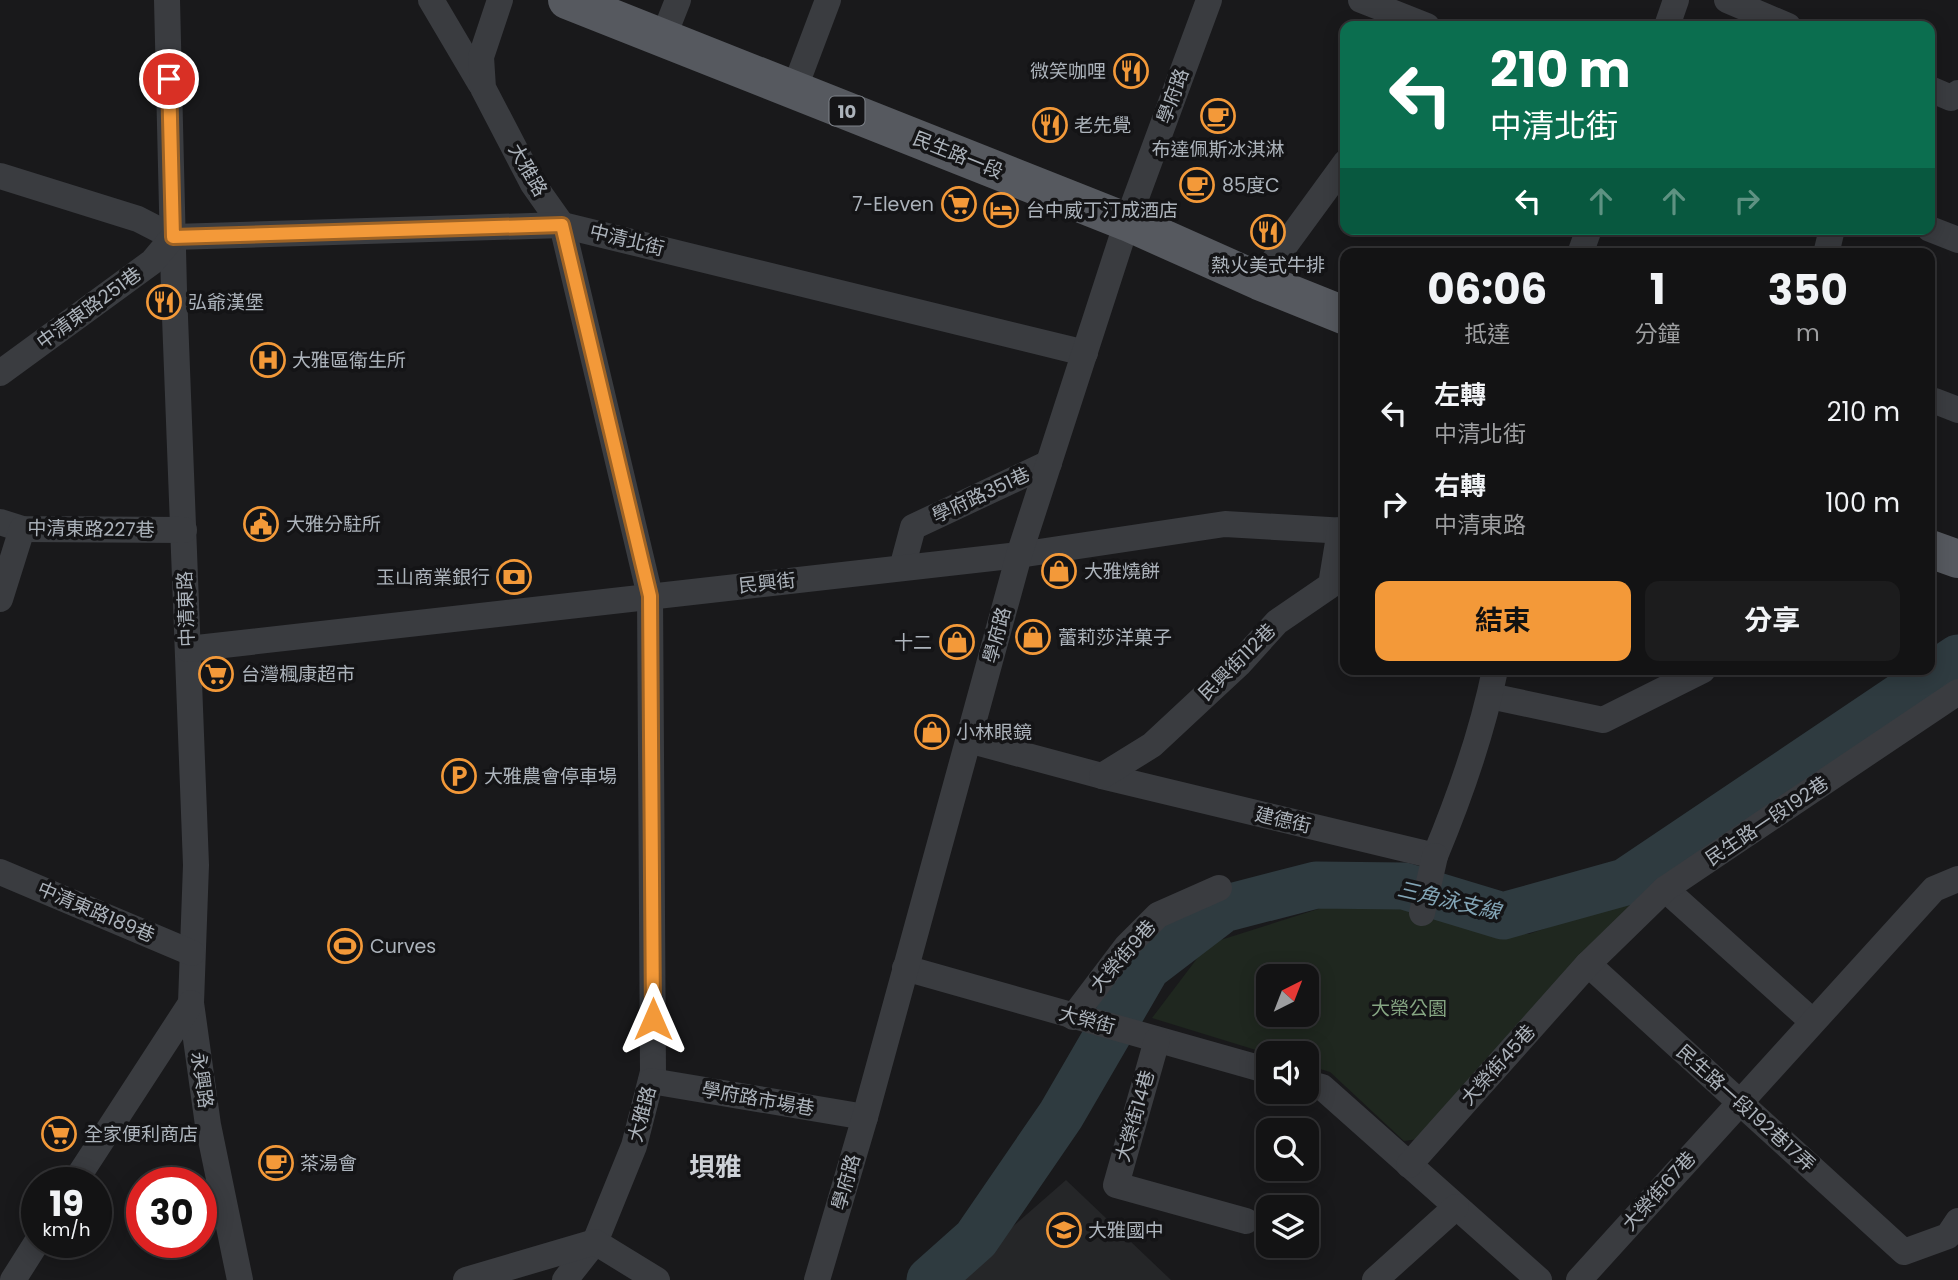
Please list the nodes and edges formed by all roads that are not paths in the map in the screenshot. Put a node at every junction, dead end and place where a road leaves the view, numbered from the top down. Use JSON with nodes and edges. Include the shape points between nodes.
{"nodes":[{"id":1,"x":167,"y":0,"type":"edge"},
{"id":2,"x":431,"y":0,"type":"edge"},
{"id":3,"x":500,"y":0,"type":"edge"},
{"id":4,"x":567,"y":0,"type":"edge"},
{"id":5,"x":678,"y":0,"type":"edge"},
{"id":6,"x":828,"y":0,"type":"edge"},
{"id":7,"x":1209,"y":0,"type":"edge"},
{"id":8,"x":1361,"y":0,"type":"edge"},
{"id":9,"x":1676,"y":0,"type":"edge"},
{"id":10,"x":1727,"y":0,"type":"edge"},
{"id":11,"x":1414,"y":21,"type":"edge"},
{"id":12,"x":1669,"y":21,"type":"edge"},
{"id":13,"x":1775,"y":21,"type":"edge"},
{"id":14,"x":663,"y":38,"type":"junction"},
{"id":15,"x":483,"y":88,"type":"junction"},
{"id":16,"x":794,"y":90,"type":"junction"},
{"id":17,"x":1340,"y":170,"type":"edge"},
{"id":18,"x":0,"y":176,"type":"edge"},
{"id":19,"x":1127,"y":222,"type":"junction"},
{"id":20,"x":562,"y":225,"type":"junction"},
{"id":21,"x":1935,"y":231,"type":"edge"},
{"id":22,"x":173,"y":237,"type":"junction"},
{"id":23,"x":1958,"y":240,"type":"edge"},
{"id":24,"x":1259,"y":281,"type":"junction"},
{"id":25,"x":1340,"y":314,"type":"edge"},
{"id":26,"x":1085,"y":353,"type":"junction"},
{"id":27,"x":0,"y":373,"type":"edge"},
{"id":28,"x":1049,"y":463,"type":"junction"},
{"id":29,"x":11,"y":526,"type":"edge"},
{"id":30,"x":184,"y":530,"type":"junction"},
{"id":31,"x":1340,"y":531,"type":"edge"},
{"id":32,"x":1340,"y":545,"type":"edge"},
{"id":33,"x":1935,"y":551,"type":"edge"},
{"id":34,"x":1019,"y":555,"type":"junction"},
{"id":35,"x":1958,"y":559,"type":"edge"},
{"id":36,"x":902,"y":568,"type":"junction"},
{"id":37,"x":650,"y":596,"type":"junction"},
{"id":38,"x":0,"y":599,"type":"edge"},
{"id":39,"x":188,"y":649,"type":"junction"},
{"id":40,"x":1494,"y":675,"type":"edge"},
{"id":41,"x":1693,"y":675,"type":"edge"},
{"id":42,"x":1958,"y":692,"type":"edge"},
{"id":43,"x":1489,"y":696,"type":"junction"},
{"id":44,"x":968,"y":740,"type":"junction"},
{"id":45,"x":1102,"y":776,"type":"junction"},
{"id":46,"x":1435,"y":856,"type":"junction"},
{"id":47,"x":0,"y":872,"type":"edge"},
{"id":48,"x":1958,"y":879,"type":"edge"},
{"id":49,"x":1219,"y":888,"type":"dead end"},
{"id":50,"x":1665,"y":889,"type":"junction"},
{"id":51,"x":1422,"y":913,"type":"dead end"},
{"id":52,"x":192,"y":953,"type":"junction"},
{"id":53,"x":1588,"y":964,"type":"junction"},
{"id":54,"x":905,"y":968,"type":"junction"},
{"id":55,"x":191,"y":1003,"type":"junction"},
{"id":56,"x":1078,"y":1018,"type":"junction"},
{"id":57,"x":1812,"y":1021,"type":"junction"},
{"id":58,"x":1151,"y":1038,"type":"junction"},
{"id":59,"x":1256,"y":1067,"type":"edge"},
{"id":60,"x":651,"y":1081,"type":"junction"},
{"id":61,"x":1319,"y":1086,"type":"edge"},
{"id":62,"x":1740,"y":1103,"type":"junction"},
{"id":63,"x":865,"y":1117,"type":"junction"},
{"id":64,"x":1409,"y":1165,"type":"junction"},
{"id":65,"x":84,"y":1167,"type":"edge"},
{"id":66,"x":1456,"y":1207,"type":"junction"},
{"id":67,"x":1245,"y":1221,"type":"dead end"},
{"id":68,"x":1958,"y":1221,"type":"edge"},
{"id":69,"x":594,"y":1242,"type":"junction"},
{"id":70,"x":27,"y":1258,"type":"edge"},
{"id":71,"x":13,"y":1280,"type":"edge"},
{"id":72,"x":240,"y":1280,"type":"edge"},
{"id":73,"x":466,"y":1280,"type":"edge"},
{"id":74,"x":565,"y":1280,"type":"edge"},
{"id":75,"x":657,"y":1280,"type":"edge"},
{"id":76,"x":817,"y":1280,"type":"edge"},
{"id":77,"x":1375,"y":1280,"type":"edge"},
{"id":78,"x":1539,"y":1280,"type":"edge"},
{"id":79,"x":1579,"y":1280,"type":"edge"}],
"edges":[{"from":1,"to":22,"type":"street","name":"中清東路"},
{"from":2,"to":15,"type":"street"},
{"from":3,"to":15,"type":"street","name":"大雅路","via":[[481,57]]},
{"from":4,"to":14,"type":"main road","name":"民生路一段","number":"10"},
{"from":5,"to":14,"type":"street"},
{"from":6,"to":16,"type":"street"},
{"from":7,"to":19,"type":"street","name":"學府路"},
{"from":8,"to":11,"type":"street"},
{"from":9,"to":12,"type":"street"},
{"from":10,"to":13,"type":"street"},
{"from":14,"to":16,"type":"main road","name":"民生路一段","number":"10"},
{"from":15,"to":20,"type":"street","name":"大雅路","via":[[533,184]]},
{"from":16,"to":19,"type":"main road","name":"民生路一段","number":"10"},
{"from":17,"to":24,"type":"street"},
{"from":18,"to":22,"type":"street","name":"中清北街","via":[[138,219]]},
{"from":19,"to":24,"type":"main road","name":"民生路一段","number":"10"},
{"from":19,"to":26,"type":"street","name":"學府路"},
{"from":20,"to":22,"type":"street","name":"中清北街"},
{"from":20,"to":26,"type":"street","name":"中清北街"},
{"from":20,"to":37,"type":"street","name":"大雅路"},
{"from":21,"to":23,"type":"street"},
{"from":22,"to":27,"type":"street","name":"中清東路251巷","via":[[152,261]]},
{"from":22,"to":30,"type":"street","name":"中清東路"},
{"from":24,"to":25,"type":"main road","name":"民生路一段","number":"10"},
{"from":26,"to":28,"type":"street","name":"學府路"},
{"from":28,"to":34,"type":"street","name":"學府路"},
{"from":28,"to":36,"type":"street","name":"學府路351巷","via":[[913,527]]},
{"from":29,"to":30,"type":"street","name":"中清東路227巷"},
{"from":29,"to":38,"type":"street"},
{"from":30,"to":39,"type":"street","name":"中清東路"},
{"from":31,"to":34,"type":"street","name":"民興街","via":[[1225,524]]},
{"from":32,"to":45,"type":"street","name":"民興街112巷","via":[[1331,586],[1277,622],[1152,745]]},
{"from":33,"to":35,"type":"main road"},
{"from":34,"to":36,"type":"street","name":"民興街"},
{"from":34,"to":44,"type":"street","name":"學府路"},
{"from":36,"to":37,"type":"street","name":"民興街"},
{"from":37,"to":39,"type":"street","name":"民興街"},
{"from":37,"to":60,"type":"street","name":"大雅路"},
{"from":39,"to":52,"type":"street","name":"中清東路","via":[[196,865]]},
{"from":40,"to":43,"type":"street"},
{"from":41,"to":43,"type":"street","via":[[1603,720]]},
{"from":42,"to":50,"type":"street","name":"民生路一段192巷"},
{"from":43,"to":46,"type":"street","via":[[1456,806]]},
{"from":44,"to":45,"type":"street","name":"建德街"},
{"from":44,"to":54,"type":"street","name":"學府路"},
{"from":45,"to":46,"type":"street","name":"建德街"},
{"from":46,"to":51,"type":"street"},
{"from":47,"to":52,"type":"street","name":"中清東路189巷"},
{"from":48,"to":57,"type":"street","name":"大榮街67巷","via":[[1934,889]]},
{"from":49,"to":56,"type":"street","name":"大榮街9巷","via":[[1158,915],[1126,947]]},
{"from":50,"to":53,"type":"street","name":"民生路一段192巷"},
{"from":50,"to":57,"type":"street"},
{"from":52,"to":55,"type":"street","name":"中清東路"},
{"from":53,"to":62,"type":"street","name":"民生路一段192巷17弄"},
{"from":53,"to":64,"type":"street","name":"大榮街45巷"},
{"from":54,"to":56,"type":"street","name":"大榮街"},
{"from":54,"to":63,"type":"street","name":"學府路"},
{"from":55,"to":65,"type":"street"},
{"from":55,"to":72,"type":"street","name":"永興路","via":[[208,1125]]},
{"from":56,"to":58,"type":"street","name":"大榮街"},
{"from":57,"to":62,"type":"street","name":"大榮街67巷"},
{"from":58,"to":59,"type":"street","name":"大榮街"},
{"from":58,"to":67,"type":"street","name":"大榮街14巷","via":[[1116,1185]]},
{"from":60,"to":63,"type":"street","name":"學府路市場巷"},
{"from":60,"to":69,"type":"street","name":"大雅路","via":[[634,1146]]},
{"from":61,"to":64,"type":"street"},
{"from":62,"to":68,"type":"street","name":"民生路一段192巷17弄","via":[[1904,1252],[1948,1236]]},
{"from":62,"to":79,"type":"street","name":"大榮街67巷"},
{"from":63,"to":76,"type":"street","name":"學府路"},
{"from":64,"to":66,"type":"street"},
{"from":66,"to":77,"type":"street"},
{"from":66,"to":78,"type":"street"},
{"from":69,"to":73,"type":"street"},
{"from":69,"to":74,"type":"street","name":"大雅路"},
{"from":69,"to":75,"type":"street"},
{"from":70,"to":71,"type":"street"}]}
